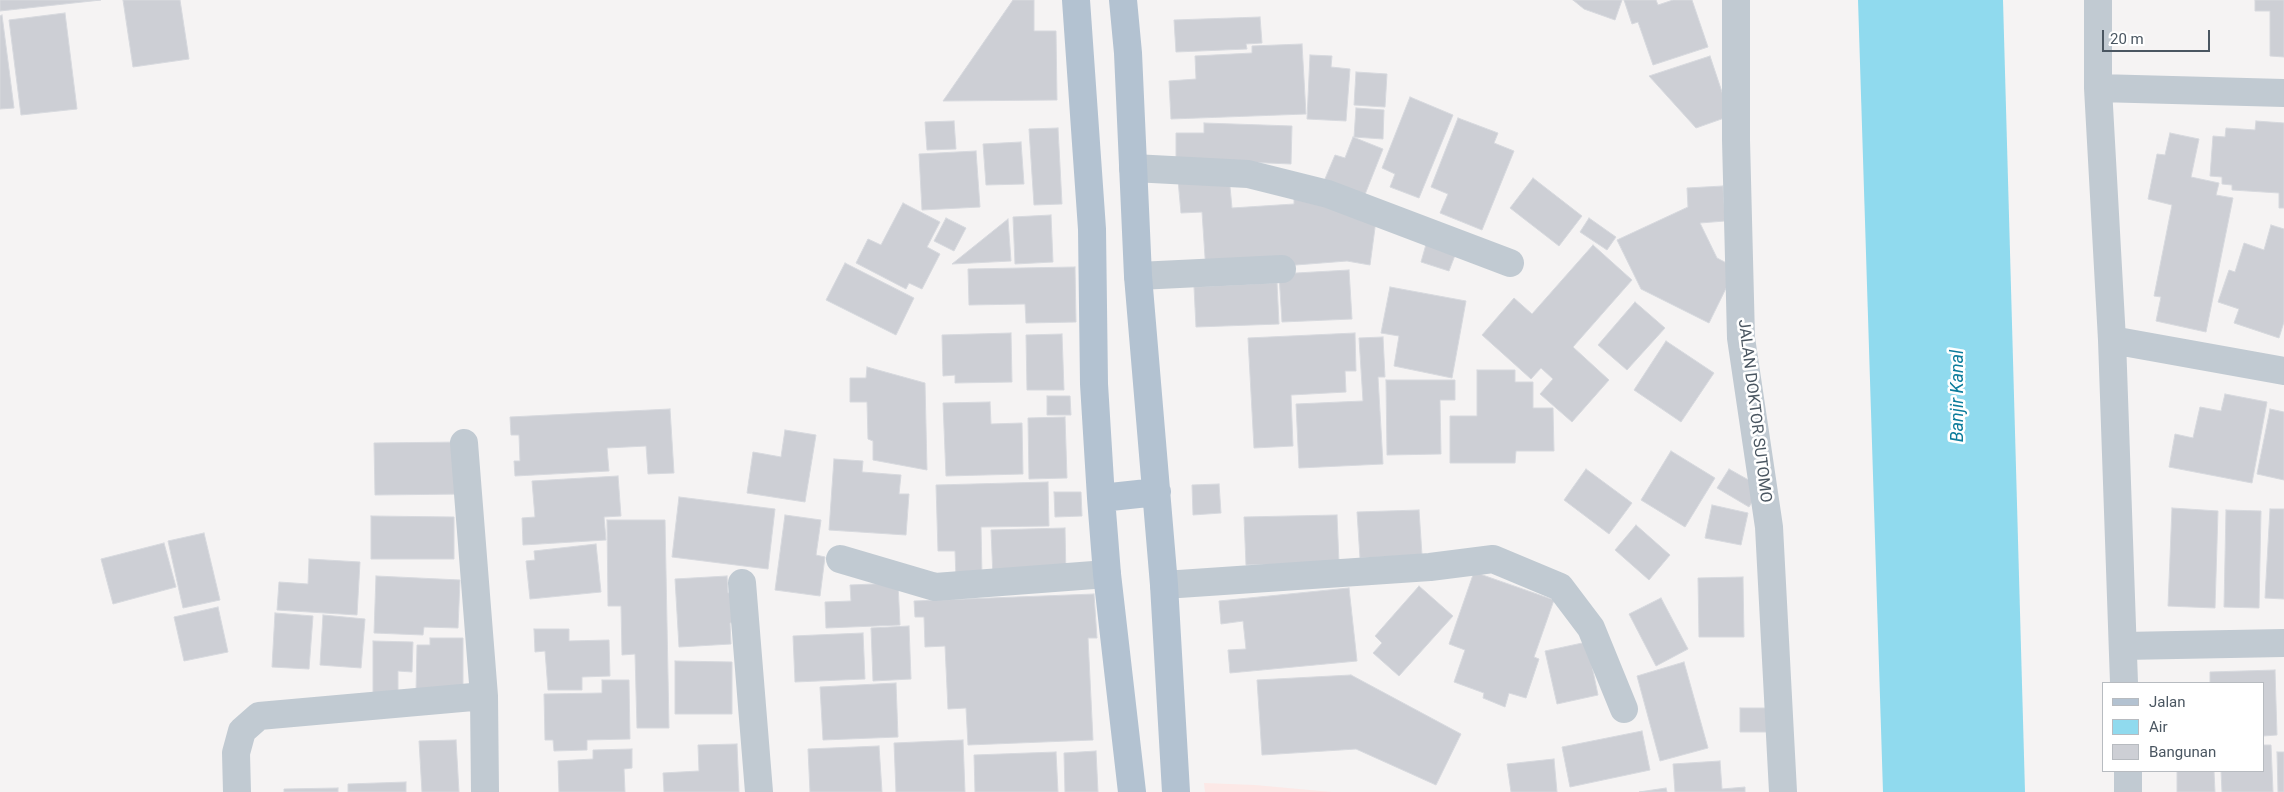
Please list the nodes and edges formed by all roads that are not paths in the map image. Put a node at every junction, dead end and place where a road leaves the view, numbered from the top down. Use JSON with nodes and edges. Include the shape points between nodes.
{"nodes":[{"id":1,"x":1076,"y":0,"type":"edge"},
{"id":2,"x":1123,"y":0,"type":"edge"},
{"id":3,"x":1736,"y":0,"type":"edge"},
{"id":4,"x":2098,"y":0,"type":"edge"},
{"id":5,"x":2098,"y":88,"type":"junction"},
{"id":6,"x":2284,"y":93,"type":"edge"},
{"id":7,"x":1134,"y":168,"type":"junction"},
{"id":8,"x":1510,"y":263,"type":"dead end"},
{"id":9,"x":1282,"y":268,"type":"dead end"},
{"id":10,"x":1138,"y":276,"type":"junction"},
{"id":11,"x":2112,"y":340,"type":"junction"},
{"id":12,"x":2284,"y":371,"type":"edge"},
{"id":13,"x":464,"y":443,"type":"dead end"},
{"id":14,"x":1157,"y":492,"type":"junction"},
{"id":15,"x":1101,"y":498,"type":"junction"},
{"id":16,"x":840,"y":559,"type":"dead end"},
{"id":17,"x":1106,"y":574,"type":"junction"},
{"id":18,"x":742,"y":583,"type":"dead end"},
{"id":19,"x":1164,"y":585,"type":"junction"},
{"id":20,"x":2284,"y":643,"type":"edge"},
{"id":21,"x":2123,"y":646,"type":"junction"},
{"id":22,"x":2124,"y":682,"type":"edge"},
{"id":23,"x":484,"y":696,"type":"junction"},
{"id":24,"x":1624,"y":709,"type":"dead end"},
{"id":25,"x":2128,"y":772,"type":"edge"},
{"id":26,"x":237,"y":792,"type":"edge"},
{"id":27,"x":486,"y":792,"type":"edge"},
{"id":28,"x":759,"y":792,"type":"edge"},
{"id":29,"x":1132,"y":792,"type":"edge"},
{"id":30,"x":1176,"y":792,"type":"edge"},
{"id":31,"x":1783,"y":792,"type":"edge"},
{"id":32,"x":2128,"y":792,"type":"edge"}],
"edges":[{"from":1,"to":15,"type":"main road","via":[[1092,229],[1094,384]]},
{"from":2,"to":7,"type":"main road"},
{"from":3,"to":31,"type":"street","name":"JALAN DOKTOR SUTOMO","via":[[1742,338],[1769,527]]},
{"from":4,"to":5,"type":"street"},
{"from":5,"to":6,"type":"street"},
{"from":5,"to":11,"type":"street"},
{"from":7,"to":8,"type":"street","via":[[1248,174],[1328,194]]},
{"from":7,"to":10,"type":"main road"},
{"from":9,"to":10,"type":"street"},
{"from":10,"to":14,"type":"main road"},
{"from":11,"to":12,"type":"street"},
{"from":11,"to":21,"type":"street"},
{"from":13,"to":23,"type":"street"},
{"from":14,"to":15,"type":"main road"},
{"from":14,"to":19,"type":"main road"},
{"from":15,"to":17,"type":"main road"},
{"from":16,"to":17,"type":"street","via":[[936,587]]},
{"from":17,"to":29,"type":"main road"},
{"from":18,"to":28,"type":"street"},
{"from":19,"to":24,"type":"street","via":[[1430,567],[1493,559],[1560,587],[1591,628]]},
{"from":19,"to":30,"type":"main road"},
{"from":20,"to":21,"type":"street"},
{"from":21,"to":22,"type":"street"},
{"from":23,"to":26,"type":"street","via":[[259,716],[242,731],[236,753]]},
{"from":23,"to":27,"type":"street"},
{"from":25,"to":32,"type":"street"}]}
